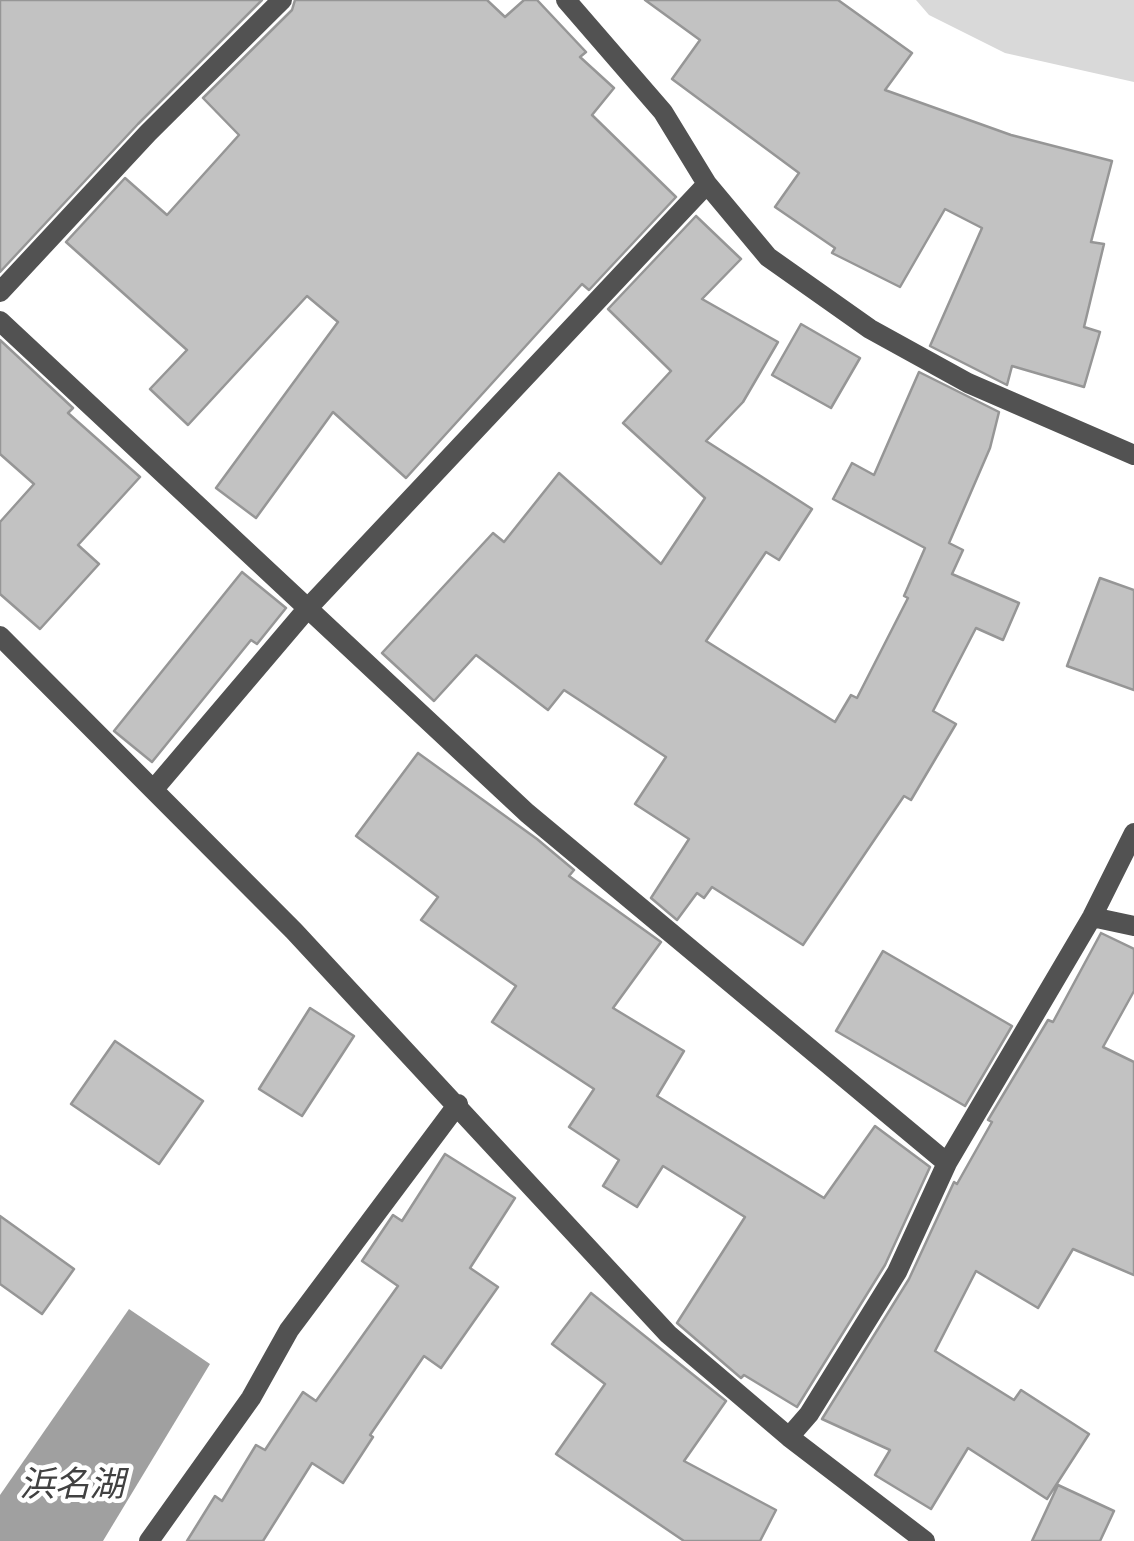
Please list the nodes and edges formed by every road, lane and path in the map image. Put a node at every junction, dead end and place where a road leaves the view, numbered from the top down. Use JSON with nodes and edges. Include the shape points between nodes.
{"nodes":[{"id":1,"x":282,"y":0,"type":"edge"},
{"id":2,"x":566,"y":0,"type":"edge"},
{"id":3,"x":707,"y":184,"type":"junction"},
{"id":4,"x":0,"y":292,"type":"edge"},
{"id":5,"x":0,"y":321,"type":"edge"},
{"id":6,"x":1134,"y":455,"type":"edge"},
{"id":7,"x":307,"y":609,"type":"junction"},
{"id":8,"x":0,"y":636,"type":"edge"},
{"id":9,"x":154,"y":789,"type":"junction"},
{"id":10,"x":1134,"y":833,"type":"edge"},
{"id":11,"x":1092,"y":918,"type":"junction"},
{"id":12,"x":1134,"y":926,"type":"edge"},
{"id":13,"x":458,"y":1104,"type":"junction"},
{"id":14,"x":946,"y":1162,"type":"junction"},
{"id":15,"x":788,"y":1438,"type":"junction"},
{"id":16,"x":150,"y":1541,"type":"edge"},
{"id":17,"x":925,"y":1541,"type":"edge"}],
"edges":[{"from":1,"to":4,"type":"street"},
{"from":2,"to":3,"type":"street","via":[[663,112]]},
{"from":3,"to":6,"type":"street","via":[[768,257],[870,330],[968,383]]},
{"from":3,"to":7,"type":"street"},
{"from":5,"to":7,"type":"street"},
{"from":7,"to":9,"type":"street"},
{"from":7,"to":14,"type":"street","via":[[527,812]]},
{"from":8,"to":9,"type":"street"},
{"from":9,"to":13,"type":"street"},
{"from":10,"to":11,"type":"street"},
{"from":11,"to":12,"type":"street"},
{"from":11,"to":14,"type":"street"},
{"from":13,"to":15,"type":"street","via":[[668,1334]]},
{"from":13,"to":16,"type":"street","via":[[289,1330],[251,1398]]},
{"from":14,"to":15,"type":"street","via":[[896,1272]]},
{"from":15,"to":17,"type":"street"}]}
